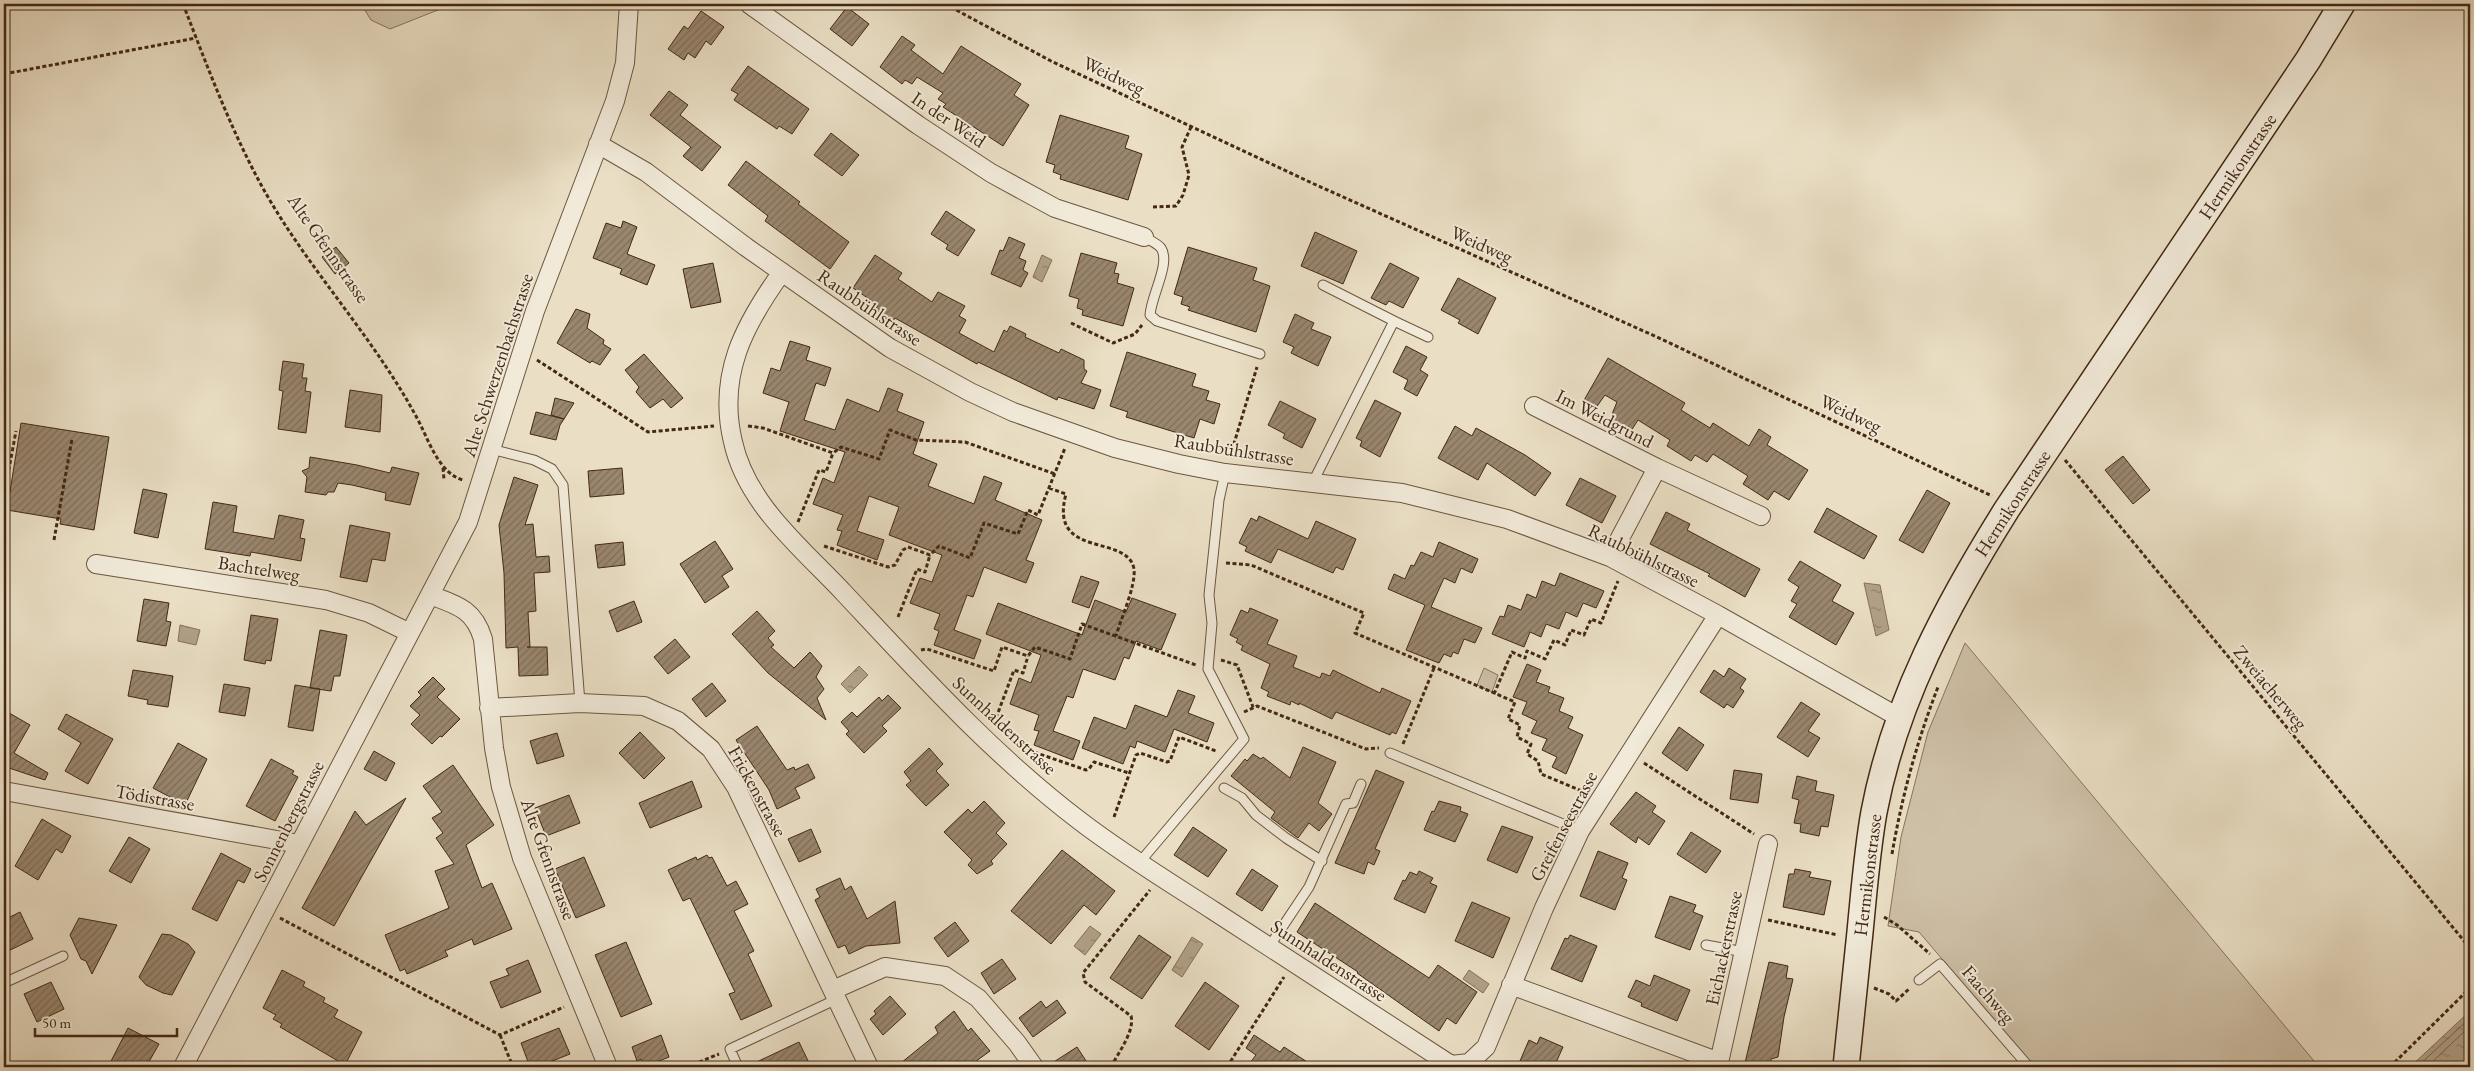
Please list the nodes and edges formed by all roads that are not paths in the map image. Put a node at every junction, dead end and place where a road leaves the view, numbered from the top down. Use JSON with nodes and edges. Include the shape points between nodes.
{"nodes":[{"id":1,"x":629,"y":4,"type":"edge"},
{"id":2,"x":749,"y":4,"type":"edge"},
{"id":3,"x":2342,"y":4,"type":"edge"},
{"id":4,"x":598,"y":144,"type":"junction"},
{"id":5,"x":1144,"y":237,"type":"joint"},
{"id":6,"x":782,"y":272,"type":"junction"},
{"id":7,"x":1323,"y":285,"type":"dead end"},
{"id":8,"x":1394,"y":321,"type":"junction"},
{"id":9,"x":1428,"y":337,"type":"dead end"},
{"id":10,"x":1260,"y":354,"type":"road end"},
{"id":11,"x":1534,"y":406,"type":"dead end"},
{"id":12,"x":491,"y":449,"type":"junction"},
{"id":13,"x":1227,"y":466,"type":"junction"},
{"id":14,"x":1657,"y":468,"type":"junction"},
{"id":15,"x":1312,"y":482,"type":"junction"},
{"id":16,"x":1761,"y":516,"type":"dead end"},
{"id":17,"x":1610,"y":558,"type":"junction"},
{"id":18,"x":96,"y":564,"type":"dead end"},
{"id":19,"x":430,"y":595,"type":"junction"},
{"id":20,"x":1718,"y":615,"type":"junction"},
{"id":21,"x":410,"y":633,"type":"junction"},
{"id":22,"x":580,"y":702,"type":"junction"},
{"id":23,"x":489,"y":708,"type":"junction"},
{"id":24,"x":1900,"y":718,"type":"junction"},
{"id":25,"x":1388,"y":750,"type":"road end"},
{"id":26,"x":1361,"y":784,"type":"dead end"},
{"id":27,"x":1224,"y":788,"type":"dead end"},
{"id":28,"x":4,"y":791,"type":"edge"},
{"id":29,"x":1580,"y":831,"type":"junction"},
{"id":30,"x":299,"y":844,"type":"junction"},
{"id":31,"x":1768,"y":844,"type":"dead end"},
{"id":32,"x":1322,"y":861,"type":"junction"},
{"id":33,"x":1139,"y":863,"type":"junction"},
{"id":34,"x":1706,"y":945,"type":"dead end"},
{"id":35,"x":1269,"y":947,"type":"junction"},
{"id":36,"x":1744,"y":952,"type":"junction"},
{"id":37,"x":64,"y":956,"type":"dead end"},
{"id":38,"x":1919,"y":980,"type":"dead end"},
{"id":39,"x":4,"y":983,"type":"edge"},
{"id":40,"x":1512,"y":985,"type":"junction"},
{"id":41,"x":835,"y":995,"type":"junction"},
{"id":42,"x":1469,"y":1065,"type":"edge"},
{"id":43,"x":1718,"y":1065,"type":"edge"},
{"id":44,"x":183,"y":1067,"type":"edge"},
{"id":45,"x":608,"y":1067,"type":"edge"},
{"id":46,"x":738,"y":1067,"type":"edge"},
{"id":47,"x":869,"y":1067,"type":"edge"},
{"id":48,"x":1034,"y":1067,"type":"edge"},
{"id":49,"x":1846,"y":1067,"type":"edge"},
{"id":50,"x":2029,"y":1067,"type":"edge"}],
"edges":[{"from":1,"to":4,"type":"street","via":[[625,63],[615,101]]},
{"from":2,"to":5,"type":"street","name":"In der Weid","via":[[991,173],[1055,208]]},
{"from":3,"to":24,"type":"street","name":"Hermikonstrasse","via":[[1964,577],[1941,620]]},
{"from":4,"to":6,"type":"street","name":"Raubbühlstrasse","via":[[646,172]]},
{"from":4,"to":12,"type":"street","name":"Alte Schwerzenbachstrasse","via":[[536,311]]},
{"from":5,"to":10,"type":"lane","via":[[1159,246],[1164,254],[1150,315],[1157,321]]},
{"from":6,"to":13,"type":"street","name":"Raubbühlstrasse","via":[[890,348],[1005,408],[1115,448]]},
{"from":6,"to":33,"type":"street","name":"Sunnhaldenstrasse","via":[[748,324],[732,366],[728,388],[733,444],[752,490],[779,524],[992,746],[1067,811]]},
{"from":7,"to":8,"type":"lane"},
{"from":8,"to":9,"type":"lane"},
{"from":8,"to":15,"type":"lane"},
{"from":11,"to":14,"type":"street","name":"Im Weidgrund"},
{"from":12,"to":19,"type":"street","name":"Alte Schwerzenbachstrasse","via":[[461,536]]},
{"from":12,"to":22,"type":"lane","via":[[534,460],[552,469],[564,484]]},
{"from":13,"to":15,"type":"street","name":"Raubbühlstrasse"},
{"from":13,"to":33,"type":"lane","via":[[1212,562],[1208,669],[1244,739]]},
{"from":14,"to":16,"type":"street","name":"Im Weidgrund"},
{"from":14,"to":17,"type":"street","name":"Im Weidgrund"},
{"from":15,"to":17,"type":"street","name":"Raubbühlstrasse","via":[[1402,493],[1507,519]]},
{"from":17,"to":20,"type":"street","name":"Raubbühlstrasse"},
{"from":18,"to":21,"type":"street","name":"Bachtelweg","via":[[348,605]]},
{"from":19,"to":21,"type":"street","name":"Sonnenbergstrasse"},
{"from":19,"to":23,"type":"street","name":"Alte Gfennstrasse","via":[[463,607],[480,628]]},
{"from":20,"to":24,"type":"street","name":"Raubbühlstrasse"},
{"from":20,"to":29,"type":"street","name":"Greifenseestrasse"},
{"from":21,"to":30,"type":"street","name":"Sonnenbergstrasse"},
{"from":22,"to":23,"type":"street","name":"Frickenstrasse"},
{"from":22,"to":41,"type":"street","name":"Frickenstrasse","via":[[644,706],[678,721],[711,749],[736,787]]},
{"from":23,"to":45,"type":"street","name":"Alte Gfennstrasse","via":[[501,787],[522,858]]},
{"from":24,"to":49,"type":"street","name":"Hermikonstrasse","via":[[1874,811]]},
{"from":25,"to":29,"type":"lane"},
{"from":26,"to":32,"type":"lane","via":[[1353,803],[1346,804]]},
{"from":27,"to":32,"type":"lane","via":[[1242,798],[1256,815],[1286,838]]},
{"from":28,"to":30,"type":"street","name":"Tödistrasse"},
{"from":29,"to":40,"type":"street","name":"Greifenseestrasse"},
{"from":30,"to":44,"type":"street","name":"Sonnenbergstrasse"},
{"from":31,"to":36,"type":"street","name":"Eichackerstrasse"},
{"from":32,"to":35,"type":"lane","via":[[1309,887]]},
{"from":33,"to":35,"type":"street","name":"Sunnhaldenstrasse"},
{"from":34,"to":36,"type":"lane"},
{"from":35,"to":42,"type":"street","name":"Sunnhaldenstrasse","via":[[1451,1065]]},
{"from":36,"to":43,"type":"street","name":"Eichackerstrasse"},
{"from":37,"to":39,"type":"lane"},
{"from":38,"to":50,"type":"lane","name":"Faachweg","via":[[1940,964]]},
{"from":40,"to":42,"type":"street","name":"Greifenseestrasse","via":[[1486,1047]]},
{"from":40,"to":43,"type":"street","name":"Eichackerstrasse"},
{"from":41,"to":46,"type":"lane","via":[[730,1049]]},
{"from":41,"to":47,"type":"street","name":"Frickenstrasse"},
{"from":41,"to":48,"type":"street","via":[[886,967],[945,976],[978,998]]}]}
